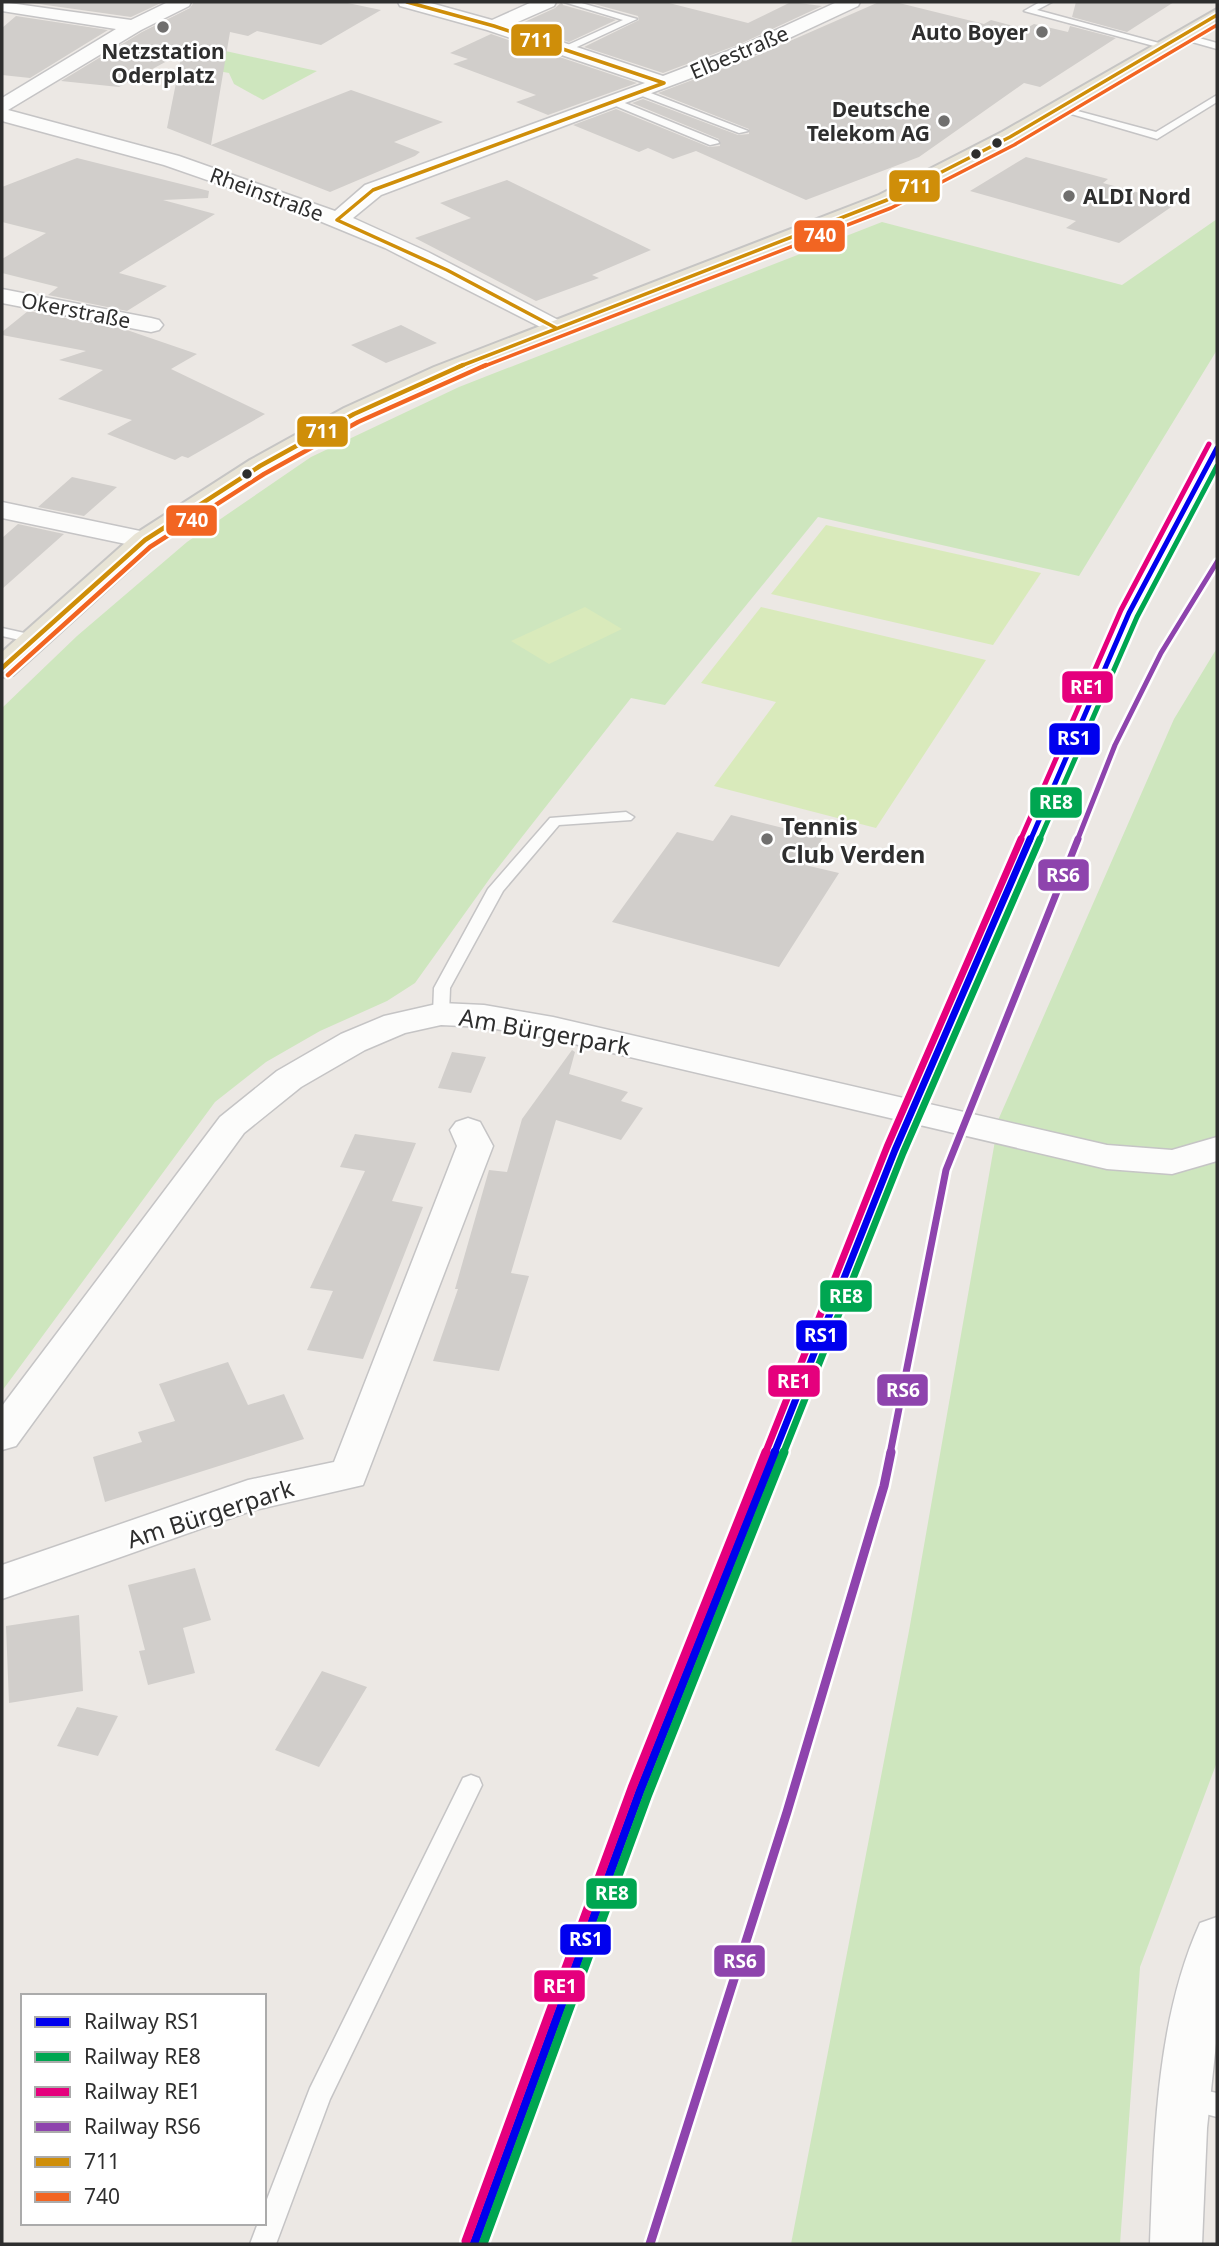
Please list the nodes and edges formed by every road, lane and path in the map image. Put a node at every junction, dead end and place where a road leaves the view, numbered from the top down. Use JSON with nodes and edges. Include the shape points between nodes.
{"nodes":[{"id":1,"x":182,"y":2,"type":"edge"},
{"id":2,"x":407,"y":2,"type":"edge"},
{"id":3,"x":547,"y":2,"type":"edge"},
{"id":4,"x":568,"y":2,"type":"edge"},
{"id":5,"x":850,"y":2,"type":"edge"},
{"id":6,"x":1047,"y":2,"type":"edge"},
{"id":7,"x":2,"y":5,"type":"edge"},
{"id":8,"x":1217,"y":15,"type":"edge"},
{"id":9,"x":134,"y":26,"type":"junction"},
{"id":10,"x":494,"y":26,"type":"junction"},
{"id":11,"x":1173,"y":41,"type":"junction"},
{"id":12,"x":1217,"y":46,"type":"edge"},
{"id":13,"x":564,"y":50,"type":"junction"},
{"id":14,"x":664,"y":83,"type":"junction"},
{"id":15,"x":640,"y":92,"type":"junction"},
{"id":16,"x":1217,"y":98,"type":"edge"},
{"id":17,"x":615,"y":102,"type":"junction"},
{"id":18,"x":2,"y":106,"type":"edge"},
{"id":19,"x":1059,"y":109,"type":"junction"},
{"id":20,"x":2,"y":115,"type":"edge"},
{"id":21,"x":743,"y":131,"type":"dead end"},
{"id":22,"x":715,"y":143,"type":"dead end"},
{"id":23,"x":337,"y":219,"type":"junction"},
{"id":24,"x":2,"y":296,"type":"edge"},
{"id":25,"x":151,"y":324,"type":"dead end"},
{"id":26,"x":556,"y":328,"type":"junction"},
{"id":27,"x":2,"y":510,"type":"edge"},
{"id":28,"x":145,"y":540,"type":"junction"},
{"id":29,"x":2,"y":632,"type":"edge"},
{"id":30,"x":33,"y":639,"type":"junction"},
{"id":31,"x":2,"y":668,"type":"edge"},
{"id":32,"x":626,"y":817,"type":"dead end"},
{"id":33,"x":441,"y":1014,"type":"junction"},
{"id":34,"x":468,"y":1130,"type":"dead end"},
{"id":35,"x":1217,"y":1149,"type":"edge"},
{"id":36,"x":2,"y":1435,"type":"edge"},
{"id":37,"x":2,"y":1582,"type":"edge"},
{"id":38,"x":471,"y":1785,"type":"dead end"},
{"id":39,"x":1217,"y":1938,"type":"edge"},
{"id":40,"x":1201,"y":2102,"type":"edge"},
{"id":41,"x":263,"y":2244,"type":"edge"},
{"id":42,"x":1176,"y":2244,"type":"edge"}],
"edges":[{"from":1,"to":9,"type":"street"},
{"from":2,"to":10,"type":"street"},
{"from":3,"to":10,"type":"street"},
{"from":4,"to":13,"type":"lane","via":[[632,19]]},
{"from":5,"to":14,"type":"street","name":"Elbestraße"},
{"from":6,"to":11,"type":"lane","via":[[1029,12]]},
{"from":7,"to":9,"type":"street"},
{"from":8,"to":11,"type":"main road"},
{"from":9,"to":18,"type":"street"},
{"from":10,"to":13,"type":"street"},
{"from":11,"to":12,"type":"lane"},
{"from":11,"to":19,"type":"main road"},
{"from":13,"to":14,"type":"street"},
{"from":14,"to":15,"type":"street","name":"Elbestraße"},
{"from":15,"to":17,"type":"street","name":"Elbestraße"},
{"from":15,"to":21,"type":"lane"},
{"from":16,"to":19,"type":"lane","via":[[1157,136]]},
{"from":17,"to":22,"type":"lane"},
{"from":17,"to":23,"type":"street","name":"Elbestraße","via":[[373,190]]},
{"from":19,"to":26,"type":"main road","via":[[887,200]]},
{"from":20,"to":23,"type":"street","name":"Rheinstraße","via":[[153,153]]},
{"from":23,"to":26,"type":"street","name":"Rheinstraße"},
{"from":24,"to":25,"type":"street","name":"Okerstraße"},
{"from":26,"to":28,"type":"main road","via":[[354,414],[250,472]]},
{"from":27,"to":28,"type":"street"},
{"from":28,"to":30,"type":"main road"},
{"from":29,"to":30,"type":"lane"},
{"from":30,"to":31,"type":"main road"},
{"from":32,"to":33,"type":"lane","via":[[555,821],[532,845],[496,889],[442,988]]},
{"from":33,"to":35,"type":"street","name":"Am Bürgerpark","via":[[553,1028],[1107,1157],[1172,1162]]},
{"from":33,"to":36,"type":"street","name":"Am Bürgerpark","via":[[396,1024],[353,1042],[289,1079],[232,1125]]},
{"from":34,"to":37,"type":"street","name":"Am Bürgerpark","via":[[475,1146],[349,1474],[248,1496]]},
{"from":38,"to":41,"type":"lane","via":[[318,2096]]},
{"from":39,"to":40,"type":"street","via":[[1203,1978]]},
{"from":40,"to":42,"type":"street"}]}
